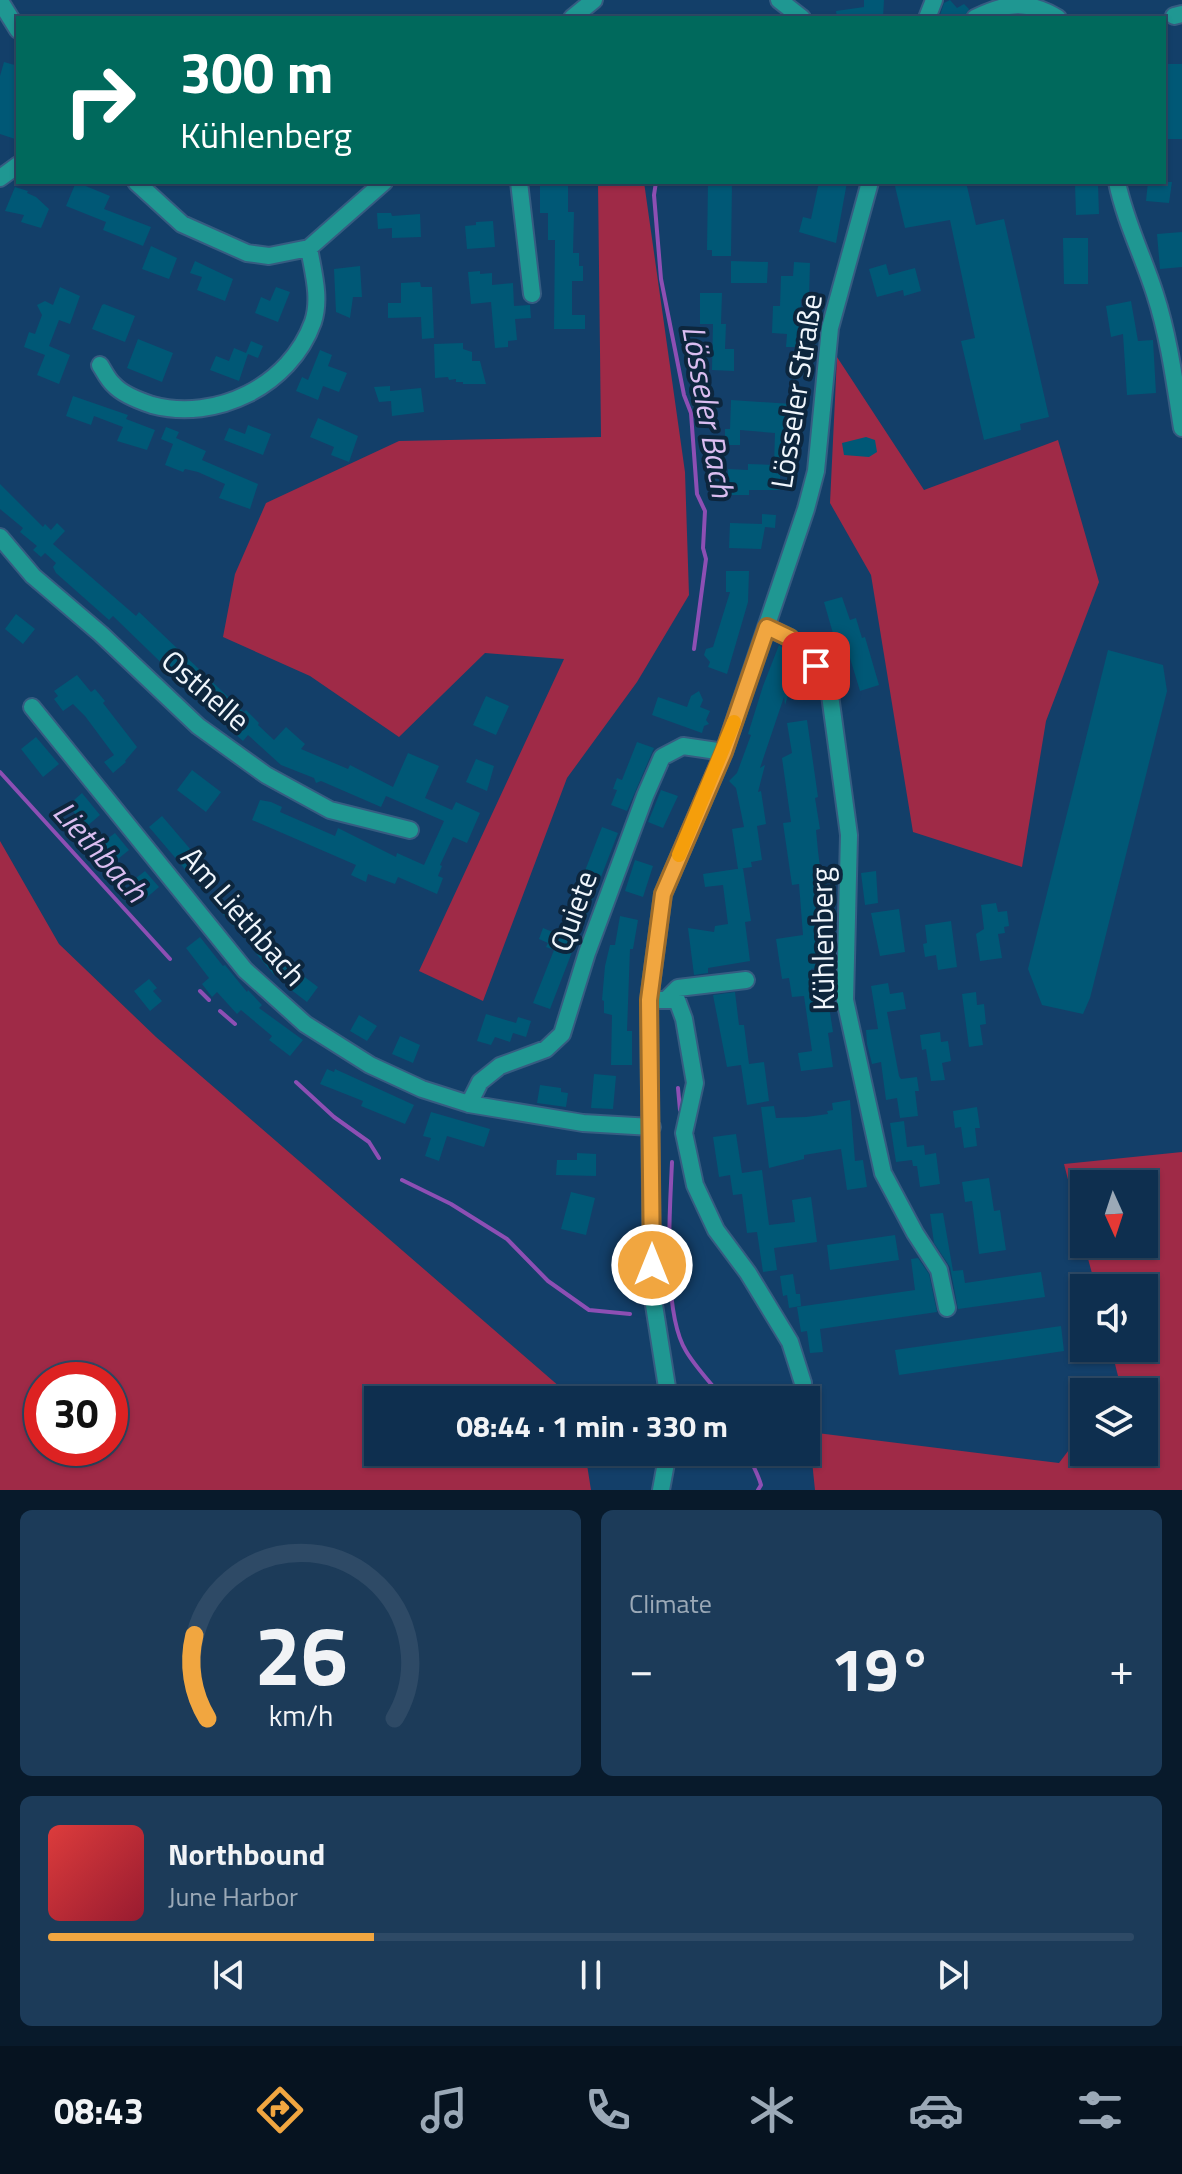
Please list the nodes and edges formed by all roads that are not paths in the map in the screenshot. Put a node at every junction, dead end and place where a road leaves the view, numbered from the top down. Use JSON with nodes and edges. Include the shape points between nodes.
{"nodes":[{"id":1,"x":594,"y":0,"type":"edge"},
{"id":2,"x":779,"y":0,"type":"edge"},
{"id":3,"x":0,"y":1,"type":"edge"},
{"id":4,"x":981,"y":10,"type":"edge"},
{"id":5,"x":574,"y":16,"type":"edge"},
{"id":6,"x":799,"y":16,"type":"edge"},
{"id":7,"x":1054,"y":16,"type":"edge"},
{"id":8,"x":16,"y":27,"type":"edge"},
{"id":9,"x":138,"y":184,"type":"edge"},
{"id":10,"x":382,"y":184,"type":"edge"},
{"id":11,"x":519,"y":184,"type":"edge"},
{"id":12,"x":869,"y":184,"type":"edge"},
{"id":13,"x":1117,"y":184,"type":"edge"},
{"id":14,"x":309,"y":248,"type":"junction"},
{"id":15,"x":532,"y":294,"type":"dead end"},
{"id":16,"x":100,"y":365,"type":"dead end"},
{"id":17,"x":1182,"y":428,"type":"edge"},
{"id":18,"x":0,"y":537,"type":"edge"},
{"id":19,"x":767,"y":627,"type":"junction"},
{"id":20,"x":32,"y":707,"type":"dead end"},
{"id":21,"x":724,"y":752,"type":"junction"},
{"id":22,"x":410,"y":830,"type":"dead end"},
{"id":23,"x":746,"y":980,"type":"dead end"},
{"id":24,"x":668,"y":998,"type":"junction"},
{"id":25,"x":649,"y":1000,"type":"junction"},
{"id":26,"x":469,"y":1104,"type":"junction"},
{"id":27,"x":652,"y":1127,"type":"junction"},
{"id":28,"x":947,"y":1308,"type":"dead end"},
{"id":29,"x":803,"y":1383,"type":"dead end"},
{"id":30,"x":667,"y":1386,"type":"edge"},
{"id":31,"x":665,"y":1466,"type":"edge"},
{"id":32,"x":661,"y":1490,"type":"edge"}],
"edges":[{"from":1,"to":5,"type":"street"},
{"from":2,"to":6,"type":"street"},
{"from":3,"to":8,"type":"street"},
{"from":4,"to":7,"type":"street","via":[[1030,3]]},
{"from":9,"to":14,"type":"street","via":[[182,224],[247,253],[269,256]]},
{"from":10,"to":14,"type":"street"},
{"from":11,"to":15,"type":"street"},
{"from":12,"to":19,"type":"street","name":"Lösseler Straße","via":[[830,328],[816,471]]},
{"from":13,"to":17,"type":"street","via":[[1159,308]]},
{"from":14,"to":16,"type":"street","via":[[316,290],[314,320],[281,370],[244,397],[197,410],[172,410],[114,386]]},
{"from":18,"to":22,"type":"street","name":"Osthelle","via":[[33,576],[198,726],[266,775],[330,810]]},
{"from":19,"to":21,"type":"street","name":"Lösseler Straße"},
{"from":19,"to":28,"type":"street","name":"Kühlenberg","via":[[790,638],[816,666],[830,695],[849,835],[845,1000],[883,1173],[939,1270]]},
{"from":20,"to":26,"type":"street","name":"Am Liethbach","via":[[245,970],[295,1015],[370,1065]]},
{"from":21,"to":25,"type":"street","name":"Lösseler Straße","via":[[663,894]]},
{"from":21,"to":26,"type":"street","name":"Quiete","via":[[683,746],[662,757],[562,1034],[546,1049],[500,1066],[480,1082]]},
{"from":23,"to":24,"type":"street","via":[[678,988]]},
{"from":24,"to":25,"type":"street"},
{"from":24,"to":29,"type":"street","via":[[677,1000],[684,1019],[695,1083],[684,1133],[695,1185],[716,1230],[790,1342]]},
{"from":25,"to":27,"type":"street","name":"Lösseler Straße"},
{"from":26,"to":27,"type":"street","name":"Am Liethbach","via":[[583,1123]]},
{"from":27,"to":30,"type":"street","name":"Lösseler Straße","via":[[653,1304]]},
{"from":31,"to":32,"type":"street"}]}
